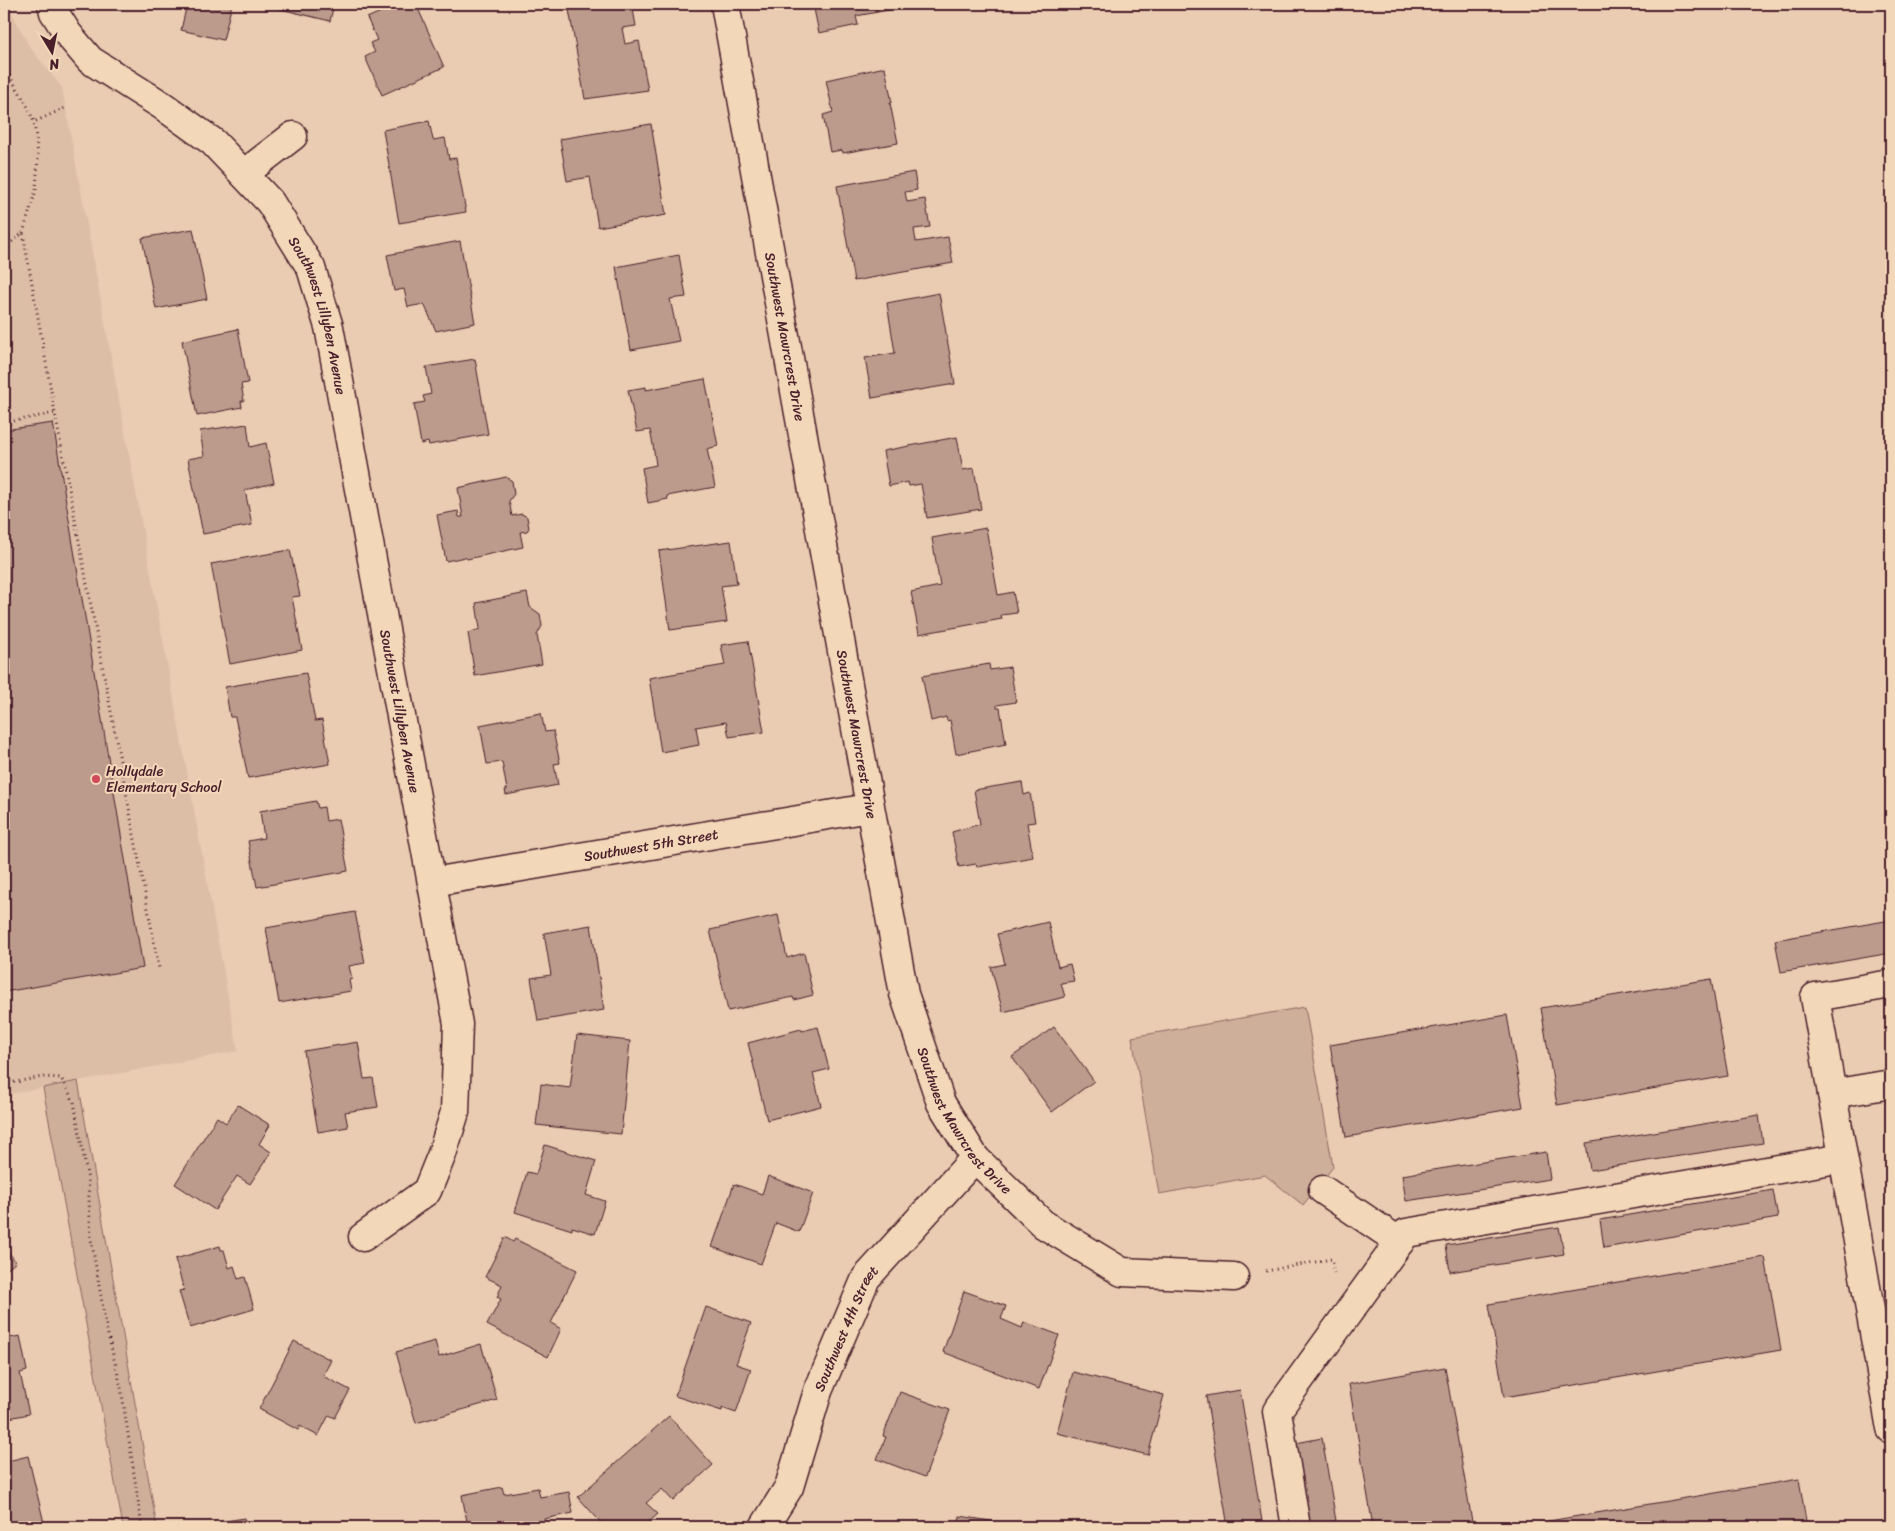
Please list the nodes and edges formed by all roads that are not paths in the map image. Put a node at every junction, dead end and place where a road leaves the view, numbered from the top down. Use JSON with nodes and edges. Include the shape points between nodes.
{"nodes":[{"id":1,"x":52,"y":4,"type":"edge"},
{"id":2,"x":724,"y":4,"type":"edge"},
{"id":3,"x":293,"y":136,"type":"dead end"},
{"id":4,"x":244,"y":173,"type":"junction"},
{"id":5,"x":869,"y":808,"type":"junction"},
{"id":6,"x":433,"y":882,"type":"junction"},
{"id":7,"x":1891,"y":984,"type":"edge"},
{"id":8,"x":1891,"y":1084,"type":"edge"},
{"id":9,"x":1832,"y":1094,"type":"junction"},
{"id":10,"x":975,"y":1158,"type":"junction"},
{"id":11,"x":1844,"y":1158,"type":"junction"},
{"id":12,"x":1323,"y":1190,"type":"dead end"},
{"id":13,"x":363,"y":1237,"type":"dead end"},
{"id":14,"x":1400,"y":1242,"type":"junction"},
{"id":15,"x":1234,"y":1277,"type":"road end"},
{"id":16,"x":1891,"y":1428,"type":"edge"},
{"id":17,"x":764,"y":1527,"type":"edge"},
{"id":18,"x":1296,"y":1527,"type":"edge"}],
"edges":[{"from":1,"to":4,"type":"street","name":"Southwest Lillyben Avenue","via":[[68,34],[90,60],[206,137]]},
{"from":2,"to":5,"type":"street","name":"Southwest Mawrcrest Drive"},
{"from":3,"to":4,"type":"street"},
{"from":4,"to":6,"type":"street","name":"Southwest Lillyben Avenue","via":[[270,202],[311,268],[328,327]]},
{"from":5,"to":6,"type":"street","name":"Southwest 5th Street"},
{"from":5,"to":10,"type":"street","name":"Southwest Mawrcrest Drive","via":[[904,994],[941,1103]]},
{"from":6,"to":13,"type":"street","name":"Southwest Lillyben Avenue","via":[[458,1024],[455,1112],[426,1191]]},
{"from":7,"to":9,"type":"street","via":[[1815,997]]},
{"from":8,"to":9,"type":"street"},
{"from":9,"to":11,"type":"street"},
{"from":10,"to":15,"type":"street","name":"Southwest Mawrcrest Drive","via":[[1043,1224],[1122,1272]]},
{"from":10,"to":17,"type":"street","name":"Southwest 4th Street","via":[[866,1278],[818,1391],[789,1487]]},
{"from":11,"to":14,"type":"street","via":[[1406,1234]]},
{"from":11,"to":16,"type":"street"},
{"from":12,"to":14,"type":"street"},
{"from":14,"to":18,"type":"street","via":[[1277,1411]]}]}
